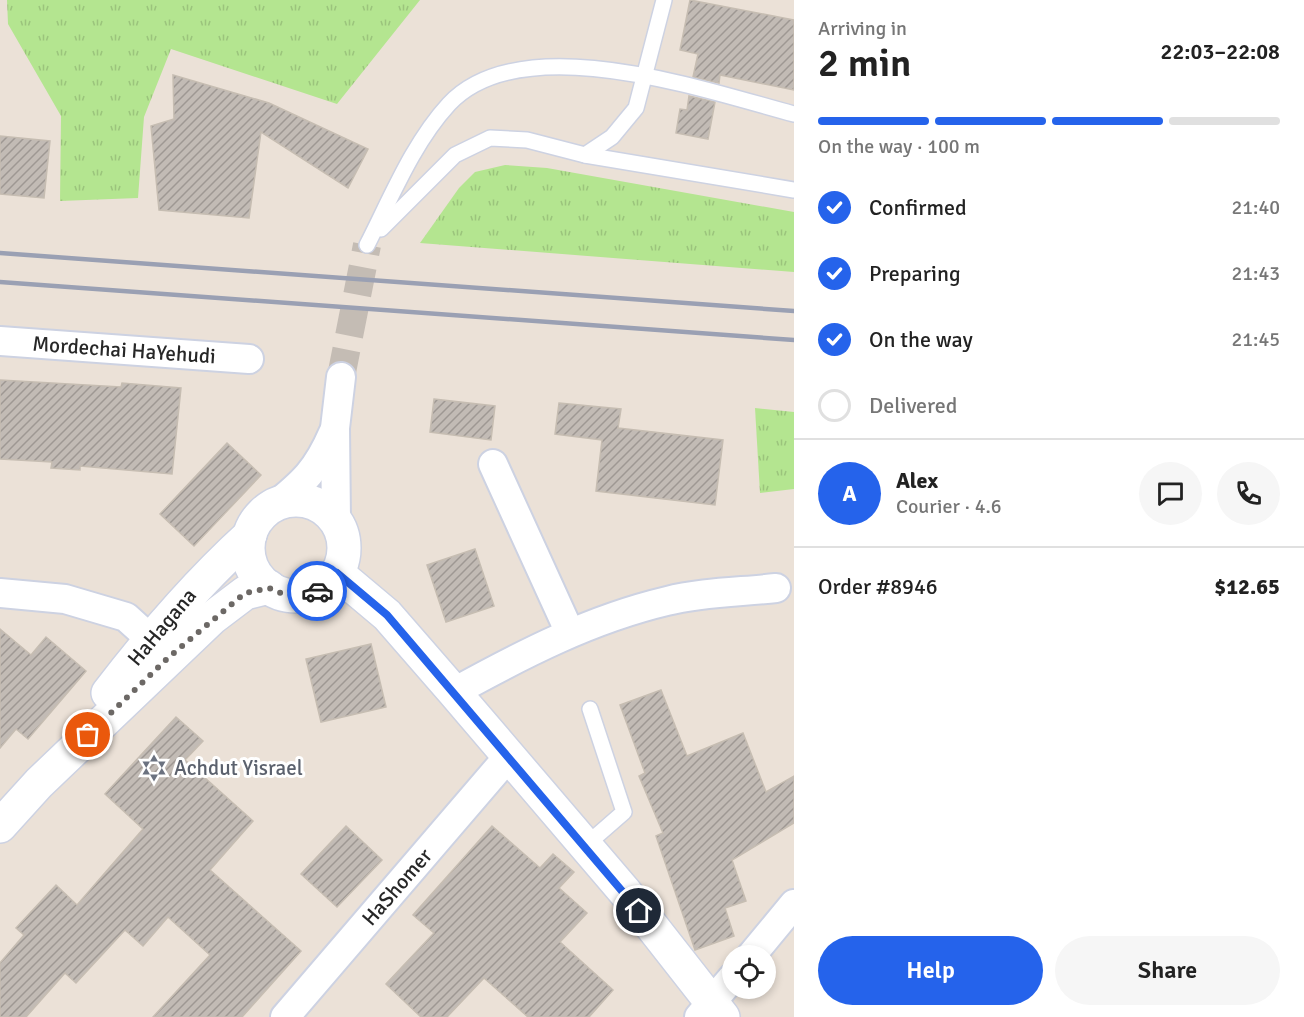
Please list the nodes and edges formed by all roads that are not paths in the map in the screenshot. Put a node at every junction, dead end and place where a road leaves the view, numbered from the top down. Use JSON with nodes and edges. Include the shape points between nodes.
{"nodes":[{"id":1,"x":664,"y":0,"type":"edge"},
{"id":2,"x":643,"y":74,"type":"junction"},
{"id":3,"x":794,"y":114,"type":"edge"},
{"id":4,"x":585,"y":155,"type":"junction"},
{"id":5,"x":794,"y":190,"type":"edge"},
{"id":6,"x":0,"y":340,"type":"edge"},
{"id":7,"x":249,"y":359,"type":"dead end"},
{"id":8,"x":341,"y":376,"type":"tunnel mouth"},
{"id":9,"x":335,"y":429,"type":"junction"},
{"id":10,"x":493,"y":464,"type":"dead end"},
{"id":11,"x":273,"y":507,"type":"junction"},
{"id":12,"x":336,"y":520,"type":"junction"},
{"id":13,"x":250,"y":535,"type":"junction"},
{"id":14,"x":337,"y":573,"type":"junction"},
{"id":15,"x":269,"y":588,"type":"junction"},
{"id":16,"x":776,"y":588,"type":"dead end"},
{"id":17,"x":0,"y":593,"type":"edge"},
{"id":18,"x":570,"y":633,"type":"junction"},
{"id":19,"x":159,"y":648,"type":"junction"},
{"id":20,"x":454,"y":692,"type":"junction"},
{"id":21,"x":590,"y":709,"type":"dead end"},
{"id":22,"x":508,"y":757,"type":"junction"},
{"id":23,"x":0,"y":826,"type":"edge"},
{"id":24,"x":585,"y":846,"type":"junction"},
{"id":25,"x":794,"y":904,"type":"edge"},
{"id":26,"x":760,"y":945,"type":"edge"},
{"id":27,"x":716,"y":1004,"type":"edge"},
{"id":28,"x":285,"y":1017,"type":"edge"}],
"edges":[{"from":1,"to":2,"type":"lane"},
{"from":2,"to":3,"type":"lane"},
{"from":2,"to":4,"type":"lane","via":[[636,108],[624,125]]},
{"from":2,"to":4,"type":"lane","via":[[537,67],[488,77],[450,103],[421,143],[367,244],[455,155],[490,138],[527,140]]},
{"from":4,"to":5,"type":"lane"},
{"from":6,"to":7,"type":"street","name":"Mordechai HaYehudi"},
{"from":8,"to":9,"type":"street"},
{"from":9,"to":11,"type":"street","via":[[321,461]]},
{"from":9,"to":12,"type":"street"},
{"from":10,"to":18,"type":"street"},
{"from":11,"to":12,"type":"street","via":[[296,500],[311,502]]},
{"from":11,"to":13,"type":"street","via":[[256,521]]},
{"from":12,"to":14,"type":"street","via":[[344,547]]},
{"from":13,"to":15,"type":"street","via":[[251,564]]},
{"from":13,"to":19,"type":"street","name":"HaHagana","via":[[211,570]]},
{"from":14,"to":15,"type":"street","via":[[326,585],[306,594],[283,594]]},
{"from":14,"to":20,"type":"street","via":[[387,615]]},
{"from":15,"to":19,"type":"street","name":"HaHagana","via":[[245,593]]},
{"from":16,"to":18,"type":"street","via":[[669,600]]},
{"from":17,"to":19,"type":"street","via":[[65,599],[126,617]]},
{"from":18,"to":20,"type":"street"},
{"from":19,"to":23,"type":"street","name":"HaHagana"},
{"from":20,"to":22,"type":"street"},
{"from":21,"to":24,"type":"lane","via":[[624,812]]},
{"from":22,"to":24,"type":"street"},
{"from":22,"to":28,"type":"street","name":"HaShomer"},
{"from":24,"to":27,"type":"street"},
{"from":25,"to":26,"type":"street"}]}
